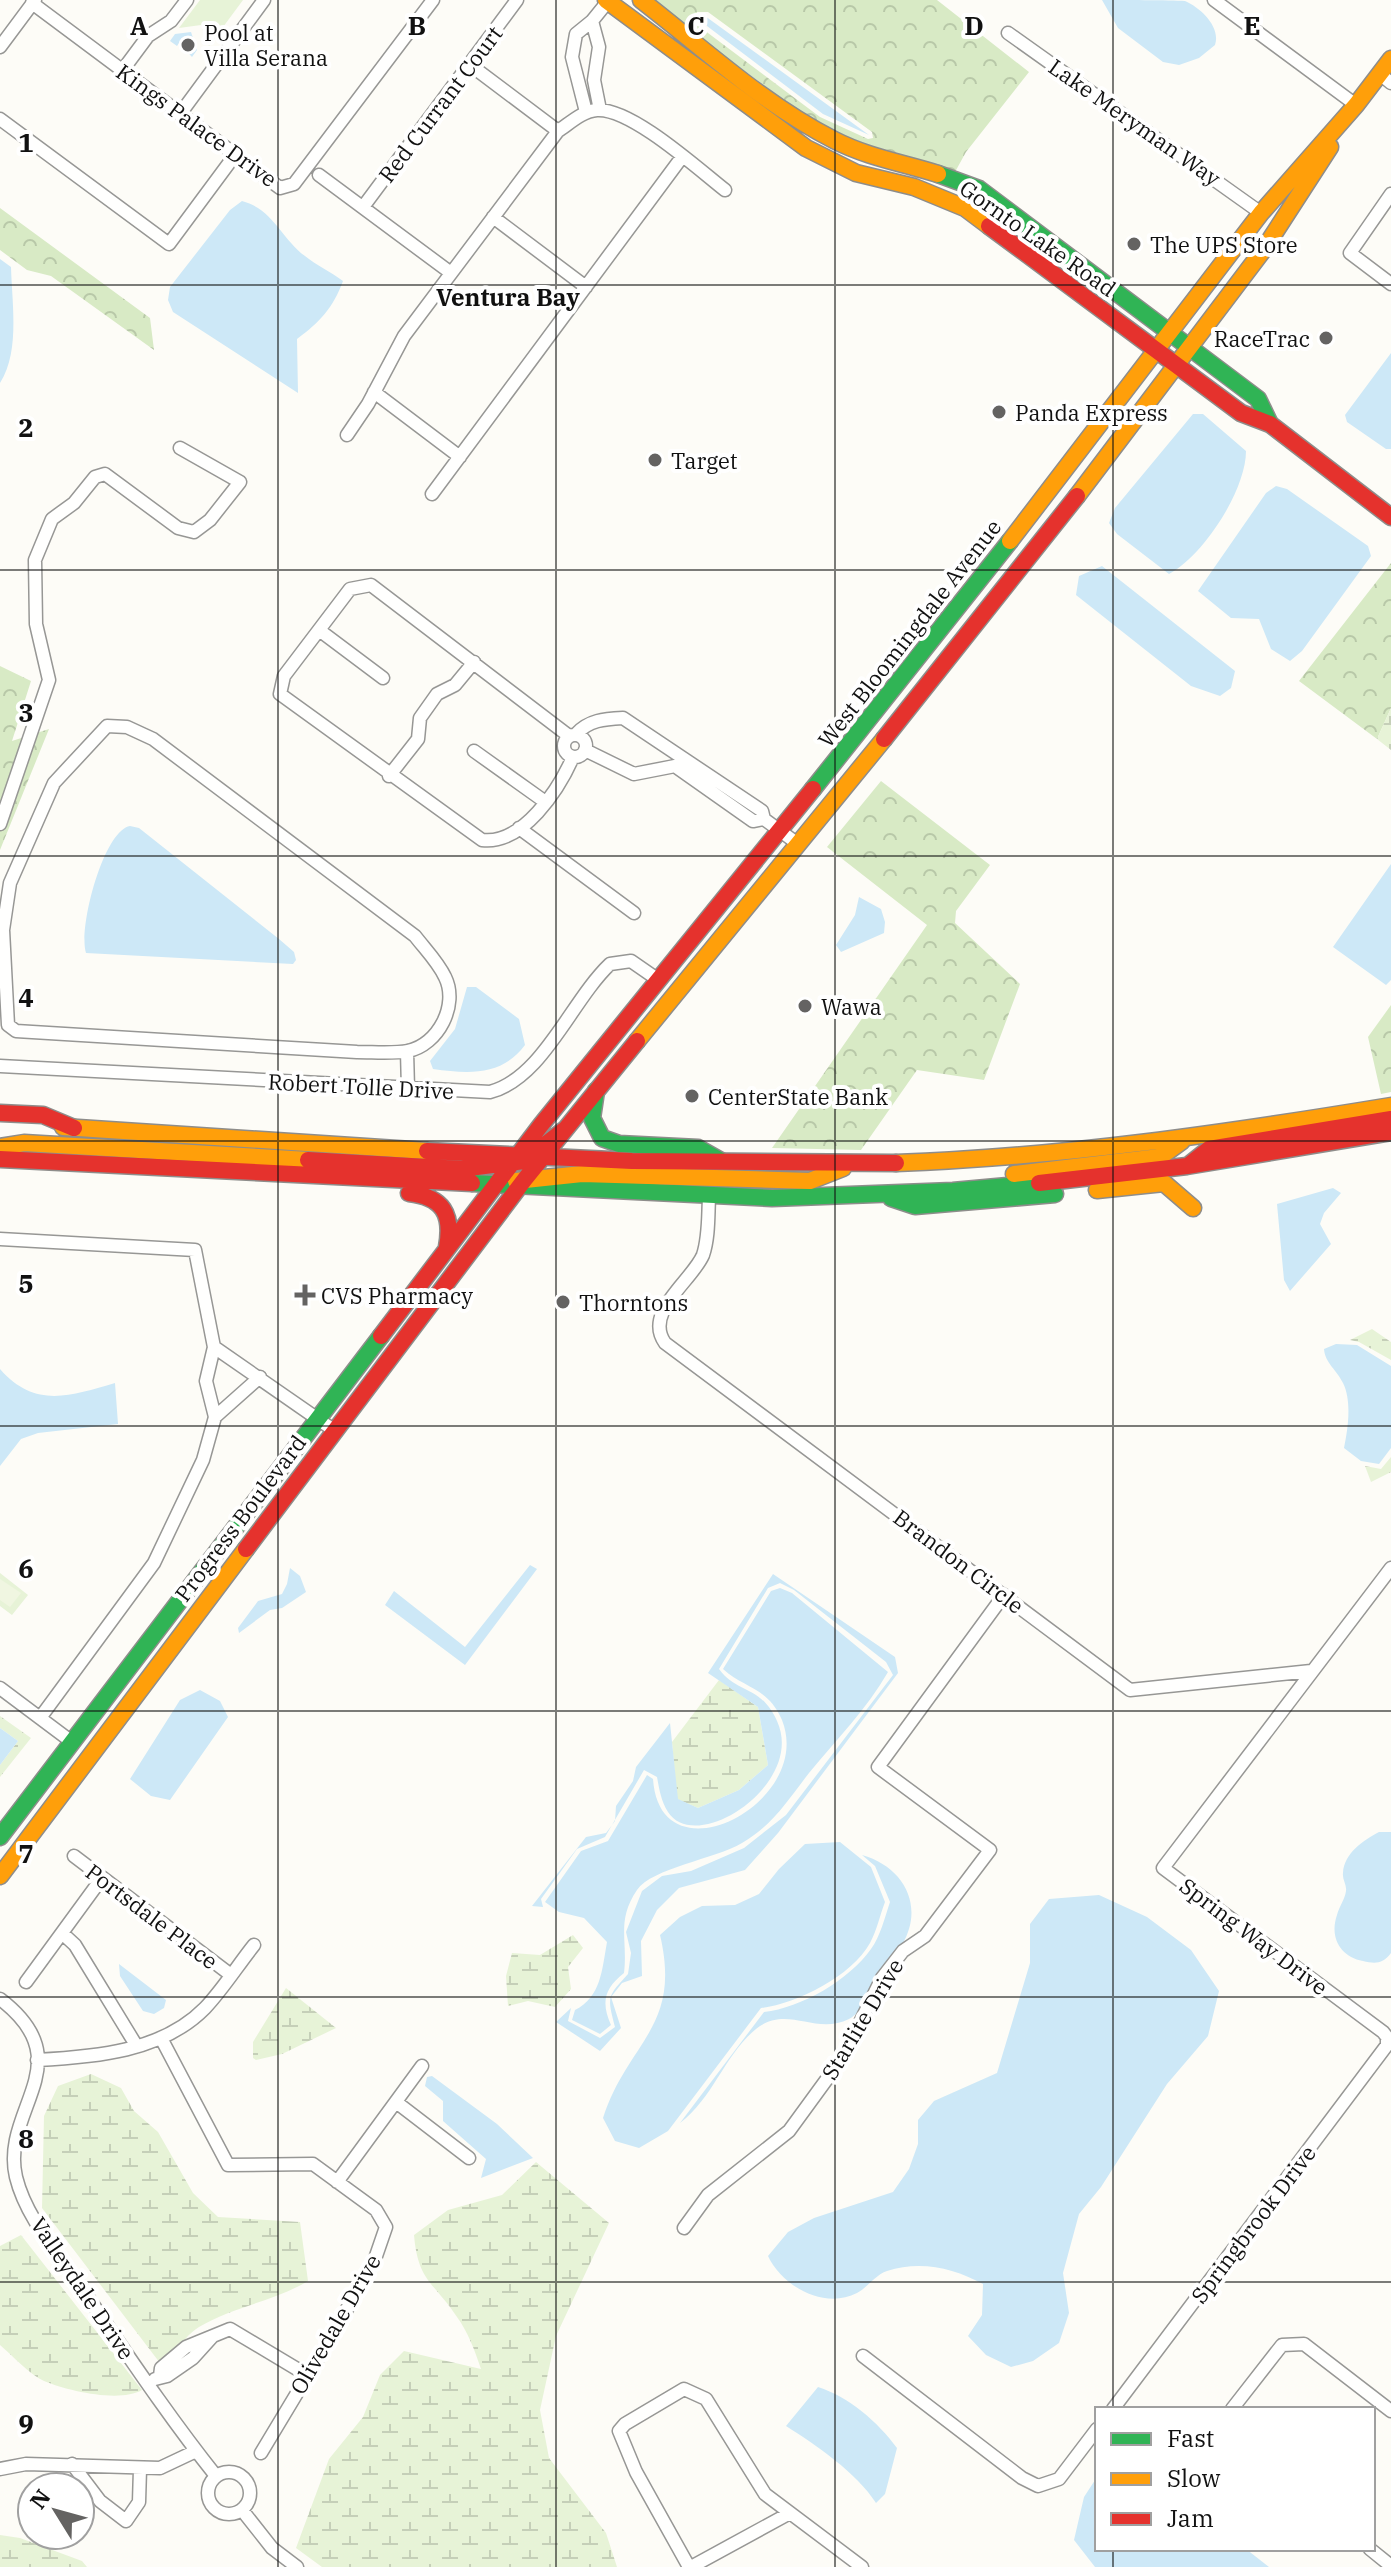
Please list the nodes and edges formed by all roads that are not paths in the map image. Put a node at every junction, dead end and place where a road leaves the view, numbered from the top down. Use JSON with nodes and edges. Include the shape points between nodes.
{"nodes":[{"id":1,"x":187,"y":0,"type":"edge"},
{"id":2,"x":264,"y":0,"type":"edge"},
{"id":3,"x":433,"y":0,"type":"edge"},
{"id":4,"x":517,"y":0,"type":"edge"},
{"id":5,"x":607,"y":0,"type":"edge"},
{"id":6,"x":641,"y":0,"type":"edge"},
{"id":7,"x":1214,"y":0,"type":"edge"},
{"id":8,"x":34,"y":2,"type":"edge"},
{"id":9,"x":592,"y":21,"type":"junction"},
{"id":10,"x":1008,"y":33,"type":"dead end"},
{"id":11,"x":0,"y":47,"type":"edge"},
{"id":12,"x":1391,"y":60,"type":"edge"},
{"id":13,"x":469,"y":64,"type":"junction"},
{"id":14,"x":122,"y":71,"type":"junction"},
{"id":15,"x":1385,"y":78,"type":"edge"},
{"id":16,"x":1356,"y":105,"type":"junction"},
{"id":17,"x":600,"y":110,"type":"junction"},
{"id":18,"x":586,"y":112,"type":"junction"},
{"id":19,"x":180,"y":114,"type":"junction"},
{"id":20,"x":0,"y":119,"type":"edge"},
{"id":21,"x":558,"y":131,"type":"junction"},
{"id":22,"x":235,"y":155,"type":"junction"},
{"id":23,"x":682,"y":157,"type":"junction"},
{"id":24,"x":319,"y":175,"type":"dead end"},
{"id":25,"x":979,"y":189,"type":"junction"},
{"id":26,"x":725,"y":190,"type":"dead end"},
{"id":27,"x":1391,"y":194,"type":"edge"},
{"id":28,"x":363,"y":207,"type":"junction"},
{"id":29,"x":965,"y":208,"type":"junction"},
{"id":30,"x":1261,"y":213,"type":"junction"},
{"id":31,"x":493,"y":217,"type":"junction"},
{"id":32,"x":451,"y":273,"type":"junction"},
{"id":33,"x":1391,"y":284,"type":"edge"},
{"id":34,"x":586,"y":287,"type":"junction"},
{"id":35,"x":1169,"y":331,"type":"junction"},
{"id":36,"x":1190,"y":348,"type":"junction"},
{"id":37,"x":1155,"y":350,"type":"junction"},
{"id":38,"x":1176,"y":366,"type":"junction"},
{"id":39,"x":374,"y":392,"type":"junction"},
{"id":40,"x":1270,"y":424,"type":"junction"},
{"id":41,"x":347,"y":435,"type":"dead end"},
{"id":42,"x":180,"y":448,"type":"dead end"},
{"id":43,"x":460,"y":457,"type":"junction"},
{"id":44,"x":432,"y":494,"type":"dead end"},
{"id":45,"x":1391,"y":517,"type":"edge"},
{"id":46,"x":977,"y":584,"type":"junction"},
{"id":47,"x":995,"y":603,"type":"junction"},
{"id":48,"x":319,"y":630,"type":"junction"},
{"id":49,"x":474,"y":662,"type":"junction"},
{"id":50,"x":383,"y":678,"type":"dead end"},
{"id":51,"x":573,"y":735,"type":"junction"},
{"id":52,"x":585,"y":750,"type":"junction"},
{"id":53,"x":474,"y":751,"type":"dead end"},
{"id":54,"x":573,"y":757,"type":"junction"},
{"id":55,"x":389,"y":776,"type":"junction"},
{"id":56,"x":544,"y":801,"type":"junction"},
{"id":57,"x":764,"y":819,"type":"junction"},
{"id":58,"x":0,"y":824,"type":"edge"},
{"id":59,"x":519,"y":828,"type":"junction"},
{"id":60,"x":779,"y":830,"type":"junction"},
{"id":61,"x":798,"y":844,"type":"junction"},
{"id":62,"x":634,"y":913,"type":"dead end"},
{"id":63,"x":657,"y":979,"type":"junction"},
{"id":64,"x":407,"y":1051,"type":"junction"},
{"id":65,"x":0,"y":1066,"type":"edge"},
{"id":66,"x":408,"y":1089,"type":"junction"},
{"id":67,"x":596,"y":1091,"type":"junction"},
{"id":68,"x":1391,"y":1106,"type":"edge"},
{"id":69,"x":0,"y":1113,"type":"edge"},
{"id":70,"x":1391,"y":1119,"type":"edge"},
{"id":71,"x":0,"y":1123,"type":"edge"},
{"id":72,"x":74,"y":1128,"type":"junction"},
{"id":73,"x":1391,"y":1132,"type":"edge"},
{"id":74,"x":1184,"y":1139,"type":"junction"},
{"id":75,"x":0,"y":1147,"type":"edge"},
{"id":76,"x":539,"y":1155,"type":"junction"},
{"id":77,"x":0,"y":1159,"type":"edge"},
{"id":78,"x":514,"y":1160,"type":"junction"},
{"id":79,"x":723,"y":1162,"type":"junction"},
{"id":80,"x":855,"y":1164,"type":"junction"},
{"id":81,"x":1187,"y":1166,"type":"junction"},
{"id":82,"x":140,"y":1167,"type":"junction"},
{"id":83,"x":521,"y":1183,"type":"junction"},
{"id":84,"x":494,"y":1187,"type":"junction"},
{"id":85,"x":935,"y":1192,"type":"junction"},
{"id":86,"x":880,"y":1194,"type":"junction"},
{"id":87,"x":709,"y":1198,"type":"junction"},
{"id":88,"x":1193,"y":1208,"type":"dead end"},
{"id":89,"x":0,"y":1239,"type":"edge"},
{"id":90,"x":447,"y":1247,"type":"junction"},
{"id":91,"x":214,"y":1347,"type":"junction"},
{"id":92,"x":260,"y":1377,"type":"junction"},
{"id":93,"x":215,"y":1417,"type":"junction"},
{"id":94,"x":316,"y":1417,"type":"junction"},
{"id":95,"x":335,"y":1431,"type":"junction"},
{"id":96,"x":292,"y":1449,"type":"junction"},
{"id":97,"x":1391,"y":1568,"type":"edge"},
{"id":98,"x":1004,"y":1595,"type":"junction"},
{"id":99,"x":179,"y":1635,"type":"junction"},
{"id":100,"x":1311,"y":1671,"type":"junction"},
{"id":101,"x":0,"y":1688,"type":"edge"},
{"id":102,"x":40,"y":1718,"type":"junction"},
{"id":103,"x":99,"y":1740,"type":"junction"},
{"id":104,"x":72,"y":1742,"type":"junction"},
{"id":105,"x":0,"y":1837,"type":"edge"},
{"id":106,"x":74,"y":1856,"type":"dead end"},
{"id":107,"x":0,"y":1876,"type":"edge"},
{"id":108,"x":102,"y":1878,"type":"junction"},
{"id":109,"x":62,"y":1933,"type":"junction"},
{"id":110,"x":254,"y":1945,"type":"dead end"},
{"id":111,"x":231,"y":1975,"type":"junction"},
{"id":112,"x":26,"y":1982,"type":"dead end"},
{"id":113,"x":0,"y":1999,"type":"edge"},
{"id":114,"x":1387,"y":2037,"type":"joint"},
{"id":115,"x":161,"y":2038,"type":"junction"},
{"id":116,"x":136,"y":2045,"type":"junction"},
{"id":117,"x":37,"y":2060,"type":"junction"},
{"id":118,"x":422,"y":2066,"type":"dead end"},
{"id":119,"x":396,"y":2102,"type":"junction"},
{"id":120,"x":469,"y":2158,"type":"dead end"},
{"id":121,"x":337,"y":2182,"type":"junction"},
{"id":122,"x":684,"y":2228,"type":"dead end"},
{"id":123,"x":863,"y":2356,"type":"dead end"},
{"id":124,"x":307,"y":2375,"type":"junction"},
{"id":125,"x":154,"y":2380,"type":"junction"},
{"id":126,"x":1115,"y":2407,"type":"edge"},
{"id":127,"x":1234,"y":2407,"type":"edge"},
{"id":128,"x":1391,"y":2411,"type":"edge"},
{"id":129,"x":1095,"y":2432,"type":"edge"},
{"id":130,"x":196,"y":2451,"type":"junction"},
{"id":131,"x":261,"y":2453,"type":"dead end"},
{"id":132,"x":72,"y":2464,"type":"junction"},
{"id":133,"x":0,"y":2469,"type":"edge"},
{"id":134,"x":140,"y":2469,"type":"junction"},
{"id":135,"x":216,"y":2476,"type":"junction"},
{"id":136,"x":242,"y":2510,"type":"junction"},
{"id":137,"x":790,"y":2513,"type":"junction"},
{"id":138,"x":1372,"y":2551,"type":"edge"},
{"id":139,"x":1391,"y":2566,"type":"edge"},
{"id":140,"x":297,"y":2567,"type":"edge"},
{"id":141,"x":690,"y":2567,"type":"edge"},
{"id":142,"x":862,"y":2567,"type":"edge"}],
"edges":[{"from":1,"to":14,"type":"street","via":[[171,21],[148,36]]},
{"from":2,"to":19,"type":"street"},
{"from":3,"to":22,"type":"street","name":"Kings Palace Drive","via":[[294,184],[280,188]]},
{"from":4,"to":13,"type":"street","name":"Red Currant Court"},
{"from":5,"to":9,"type":"street"},
{"from":5,"to":29,"type":"main road","name":"Gornto Lake Road","via":[[806,148],[856,173],[914,187]]},
{"from":6,"to":25,"type":"main road","name":"Gornto Lake Road","via":[[834,140]]},
{"from":7,"to":16,"type":"street"},
{"from":8,"to":11,"type":"street"},
{"from":8,"to":14,"type":"street","name":"Kings Palace Drive"},
{"from":9,"to":17,"type":"street","via":[[599,47],[594,80]]},
{"from":9,"to":18,"type":"street","via":[[576,34],[572,57]]},
{"from":10,"to":30,"type":"street","name":"Lake Meryman Way"},
{"from":12,"to":15,"type":"main road","name":"West Bloomingdale Avenue"},
{"from":13,"to":21,"type":"street"},
{"from":13,"to":28,"type":"street","name":"Red Currant Court"},
{"from":14,"to":19,"type":"street","name":"Kings Palace Drive"},
{"from":15,"to":16,"type":"main road","name":"West Bloomingdale Avenue"},
{"from":16,"to":30,"type":"main road","name":"West Bloomingdale Avenue"},
{"from":16,"to":36,"type":"main road","name":"West Bloomingdale Avenue","via":[[1279,227]]},
{"from":17,"to":18,"type":"street"},
{"from":17,"to":23,"type":"street","via":[[643,126]]},
{"from":18,"to":21,"type":"street"},
{"from":19,"to":22,"type":"street","name":"Kings Palace Drive"},
{"from":20,"to":22,"type":"street","via":[[169,244]]},
{"from":21,"to":31,"type":"street"},
{"from":23,"to":26,"type":"street"},
{"from":23,"to":34,"type":"street"},
{"from":24,"to":28,"type":"street"},
{"from":25,"to":29,"type":"main road"},
{"from":25,"to":35,"type":"main road","name":"Gornto Lake Road"},
{"from":27,"to":33,"type":"street","via":[[1350,253]]},
{"from":28,"to":32,"type":"street"},
{"from":29,"to":37,"type":"main road","name":"Gornto Lake Road"},
{"from":30,"to":35,"type":"main road","name":"West Bloomingdale Avenue"},
{"from":31,"to":32,"type":"street"},
{"from":31,"to":34,"type":"street"},
{"from":32,"to":39,"type":"street","via":[[404,336]]},
{"from":34,"to":43,"type":"street"},
{"from":35,"to":36,"type":"main road","name":"Gornto Lake Road"},
{"from":35,"to":37,"type":"main road","name":"West Bloomingdale Avenue"},
{"from":36,"to":38,"type":"main road","name":"West Bloomingdale Avenue"},
{"from":36,"to":40,"type":"main road","name":"Gornto Lake Road","via":[[1258,399]]},
{"from":37,"to":38,"type":"main road","name":"Gornto Lake Road"},
{"from":37,"to":46,"type":"main road","name":"West Bloomingdale Avenue"},
{"from":38,"to":40,"type":"main road","name":"Gornto Lake Road","via":[[1241,413]]},
{"from":38,"to":47,"type":"main road","name":"West Bloomingdale Avenue"},
{"from":39,"to":41,"type":"street"},
{"from":39,"to":43,"type":"street"},
{"from":40,"to":45,"type":"main road"},
{"from":42,"to":58,"type":"street","via":[[240,482],[194,532],[178,528],[105,474],[95,477],[52,519],[35,560],[36,624],[49,680]]},
{"from":43,"to":44,"type":"street"},
{"from":46,"to":47,"type":"main road"},
{"from":46,"to":60,"type":"main road","name":"West Bloomingdale Avenue"},
{"from":47,"to":61,"type":"main road","name":"West Bloomingdale Avenue"},
{"from":48,"to":49,"type":"street","via":[[350,589],[371,585]]},
{"from":48,"to":50,"type":"street"},
{"from":48,"to":55,"type":"street","via":[[284,676],[280,694]]},
{"from":49,"to":51,"type":"street"},
{"from":49,"to":55,"type":"street","via":[[455,685],[437,694],[420,718],[418,739]]},
{"from":51,"to":52,"type":"street","via":[[585,740]]},
{"from":51,"to":54,"type":"street","via":[[564,749]]},
{"from":51,"to":57,"type":"street","via":[[602,719],[623,718],[762,811]]},
{"from":52,"to":54,"type":"street"},
{"from":52,"to":57,"type":"street","via":[[634,774],[675,766],[753,821]]},
{"from":53,"to":56,"type":"street"},
{"from":54,"to":56,"type":"street"},
{"from":55,"to":59,"type":"street","via":[[482,840]]},
{"from":56,"to":59,"type":"street"},
{"from":57,"to":60,"type":"street"},
{"from":59,"to":62,"type":"street"},
{"from":60,"to":61,"type":"street"},
{"from":60,"to":63,"type":"main road","name":"West Bloomingdale Avenue"},
{"from":61,"to":67,"type":"main road","name":"West Bloomingdale Avenue"},
{"from":63,"to":66,"type":"street","name":"Robert Tolle Drive","via":[[631,961],[610,964],[528,1069],[498,1089]]},
{"from":63,"to":78,"type":"main road","name":"West Bloomingdale Avenue"},
{"from":64,"to":64,"type":"street","via":[[16,1031],[8,1025],[3,930],[10,883],[54,783],[107,726],[127,727],[153,739],[415,936],[446,979],[449,1002],[444,1023],[430,1040]]},
{"from":64,"to":66,"type":"street"},
{"from":65,"to":66,"type":"street","name":"Robert Tolle Drive"},
{"from":67,"to":76,"type":"main road","name":"West Bloomingdale Avenue"},
{"from":67,"to":79,"type":"main road","via":[[592,1118],[602,1138],[619,1144],[698,1148]]},
{"from":68,"to":74,"type":"main road"},
{"from":69,"to":72,"type":"main road","via":[[43,1115]]},
{"from":70,"to":81,"type":"main road","via":[[1209,1149]]},
{"from":71,"to":72,"type":"main road"},
{"from":72,"to":78,"type":"main road"},
{"from":73,"to":81,"type":"main road"},
{"from":74,"to":80,"type":"main road","via":[[1028,1156]]},
{"from":74,"to":85,"type":"main road","via":[[1160,1157],[969,1179]]},
{"from":75,"to":78,"type":"main road","via":[[24,1143],[462,1169]]},
{"from":76,"to":78,"type":"main road"},
{"from":76,"to":79,"type":"main road"},
{"from":76,"to":83,"type":"main road","name":"West Bloomingdale Avenue"},
{"from":77,"to":82,"type":"main road"},
{"from":78,"to":84,"type":"main road","name":"West Bloomingdale Avenue"},
{"from":79,"to":80,"type":"main road"},
{"from":80,"to":83,"type":"main road","via":[[810,1181],[582,1174]]},
{"from":81,"to":85,"type":"main road"},
{"from":82,"to":84,"type":"main road"},
{"from":82,"to":90,"type":"main road","via":[[180,1180],[431,1195],[447,1210]]},
{"from":83,"to":84,"type":"main road"},
{"from":83,"to":87,"type":"main road"},
{"from":83,"to":95,"type":"main road","name":"Progress Boulevard"},
{"from":84,"to":90,"type":"main road","name":"Progress Boulevard"},
{"from":85,"to":86,"type":"main road"},
{"from":86,"to":87,"type":"main road"},
{"from":86,"to":88,"type":"main road","via":[[915,1206],[1164,1183]]},
{"from":87,"to":98,"type":"street","name":"Brandon Circle","via":[[704,1252],[662,1315],[665,1343]]},
{"from":89,"to":91,"type":"street","via":[[195,1250]]},
{"from":90,"to":94,"type":"main road","name":"Progress Boulevard"},
{"from":91,"to":92,"type":"street"},
{"from":91,"to":93,"type":"street","via":[[206,1381]]},
{"from":92,"to":93,"type":"street"},
{"from":92,"to":94,"type":"street"},
{"from":93,"to":102,"type":"street","via":[[195,1483],[154,1563]]},
{"from":94,"to":95,"type":"street"},
{"from":94,"to":96,"type":"main road","name":"Progress Boulevard"},
{"from":95,"to":99,"type":"main road","name":"Progress Boulevard"},
{"from":96,"to":99,"type":"main road","via":[[289,1463],[182,1612]]},
{"from":96,"to":104,"type":"main road","name":"Progress Boulevard"},
{"from":97,"to":100,"type":"street"},
{"from":98,"to":100,"type":"street","name":"Brandon Circle","via":[[1130,1690]]},
{"from":98,"to":122,"type":"street","name":"Starlite Drive","via":[[878,1767],[990,1850],[925,1936],[903,1951],[882,1978],[843,2057],[789,2131],[708,2195]]},
{"from":99,"to":103,"type":"main road","name":"Progress Boulevard"},
{"from":100,"to":114,"type":"street","name":"Spring Way Drive","via":[[1163,1868]]},
{"from":101,"to":102,"type":"street"},
{"from":102,"to":104,"type":"street"},
{"from":103,"to":104,"type":"main road"},
{"from":103,"to":107,"type":"main road","name":"Progress Boulevard"},
{"from":104,"to":105,"type":"main road","name":"Progress Boulevard"},
{"from":106,"to":108,"type":"street","name":"Portsdale Place"},
{"from":108,"to":109,"type":"street"},
{"from":108,"to":111,"type":"street","name":"Portsdale Place"},
{"from":109,"to":112,"type":"street"},
{"from":109,"to":116,"type":"street","via":[[75,1945]]},
{"from":110,"to":111,"type":"street"},
{"from":111,"to":115,"type":"street","via":[[204,2009]]},
{"from":113,"to":117,"type":"street","name":"Valleydale Drive","via":[[20,2014]]},
{"from":114,"to":126,"type":"street","name":"Springbrook Drive","via":[[1384,2053]]},
{"from":115,"to":116,"type":"street"},
{"from":115,"to":121,"type":"street","name":"Olivedale Drive","via":[[228,2165],[304,2162]]},
{"from":116,"to":117,"type":"street","via":[[95,2057]]},
{"from":117,"to":125,"type":"street","name":"Valleydale Drive","via":[[36,2084],[16,2149],[16,2177],[35,2220]]},
{"from":118,"to":119,"type":"street"},
{"from":119,"to":120,"type":"street"},
{"from":119,"to":121,"type":"street"},
{"from":121,"to":124,"type":"street","name":"Olivedale Drive","via":[[376,2210],[386,2227],[376,2256]]},
{"from":123,"to":129,"type":"street","via":[[1038,2486],[1059,2479]]},
{"from":124,"to":125,"type":"street","via":[[230,2329],[186,2347],[179,2361],[161,2368]]},
{"from":124,"to":131,"type":"street","name":"Olivedale Drive"},
{"from":125,"to":130,"type":"street","name":"Valleydale Drive"},
{"from":127,"to":128,"type":"street","via":[[1282,2345],[1304,2344]]},
{"from":130,"to":134,"type":"street","via":[[160,2468]]},
{"from":130,"to":135,"type":"street","name":"Valleydale Drive"},
{"from":132,"to":133,"type":"street"},
{"from":132,"to":134,"type":"street"},
{"from":132,"to":134,"type":"street","via":[[100,2501],[126,2521],[139,2502]]},
{"from":135,"to":136,"type":"street","via":[[208,2490],[212,2506],[226,2514]]},
{"from":135,"to":136,"type":"street","via":[[232,2472],[246,2480],[251,2496]]},
{"from":136,"to":140,"type":"street","via":[[272,2548]]},
{"from":137,"to":141,"type":"street"},
{"from":137,"to":141,"type":"street","via":[[765,2494],[706,2399],[684,2389],[619,2431]]},
{"from":137,"to":142,"type":"street"},
{"from":138,"to":139,"type":"street"}]}
